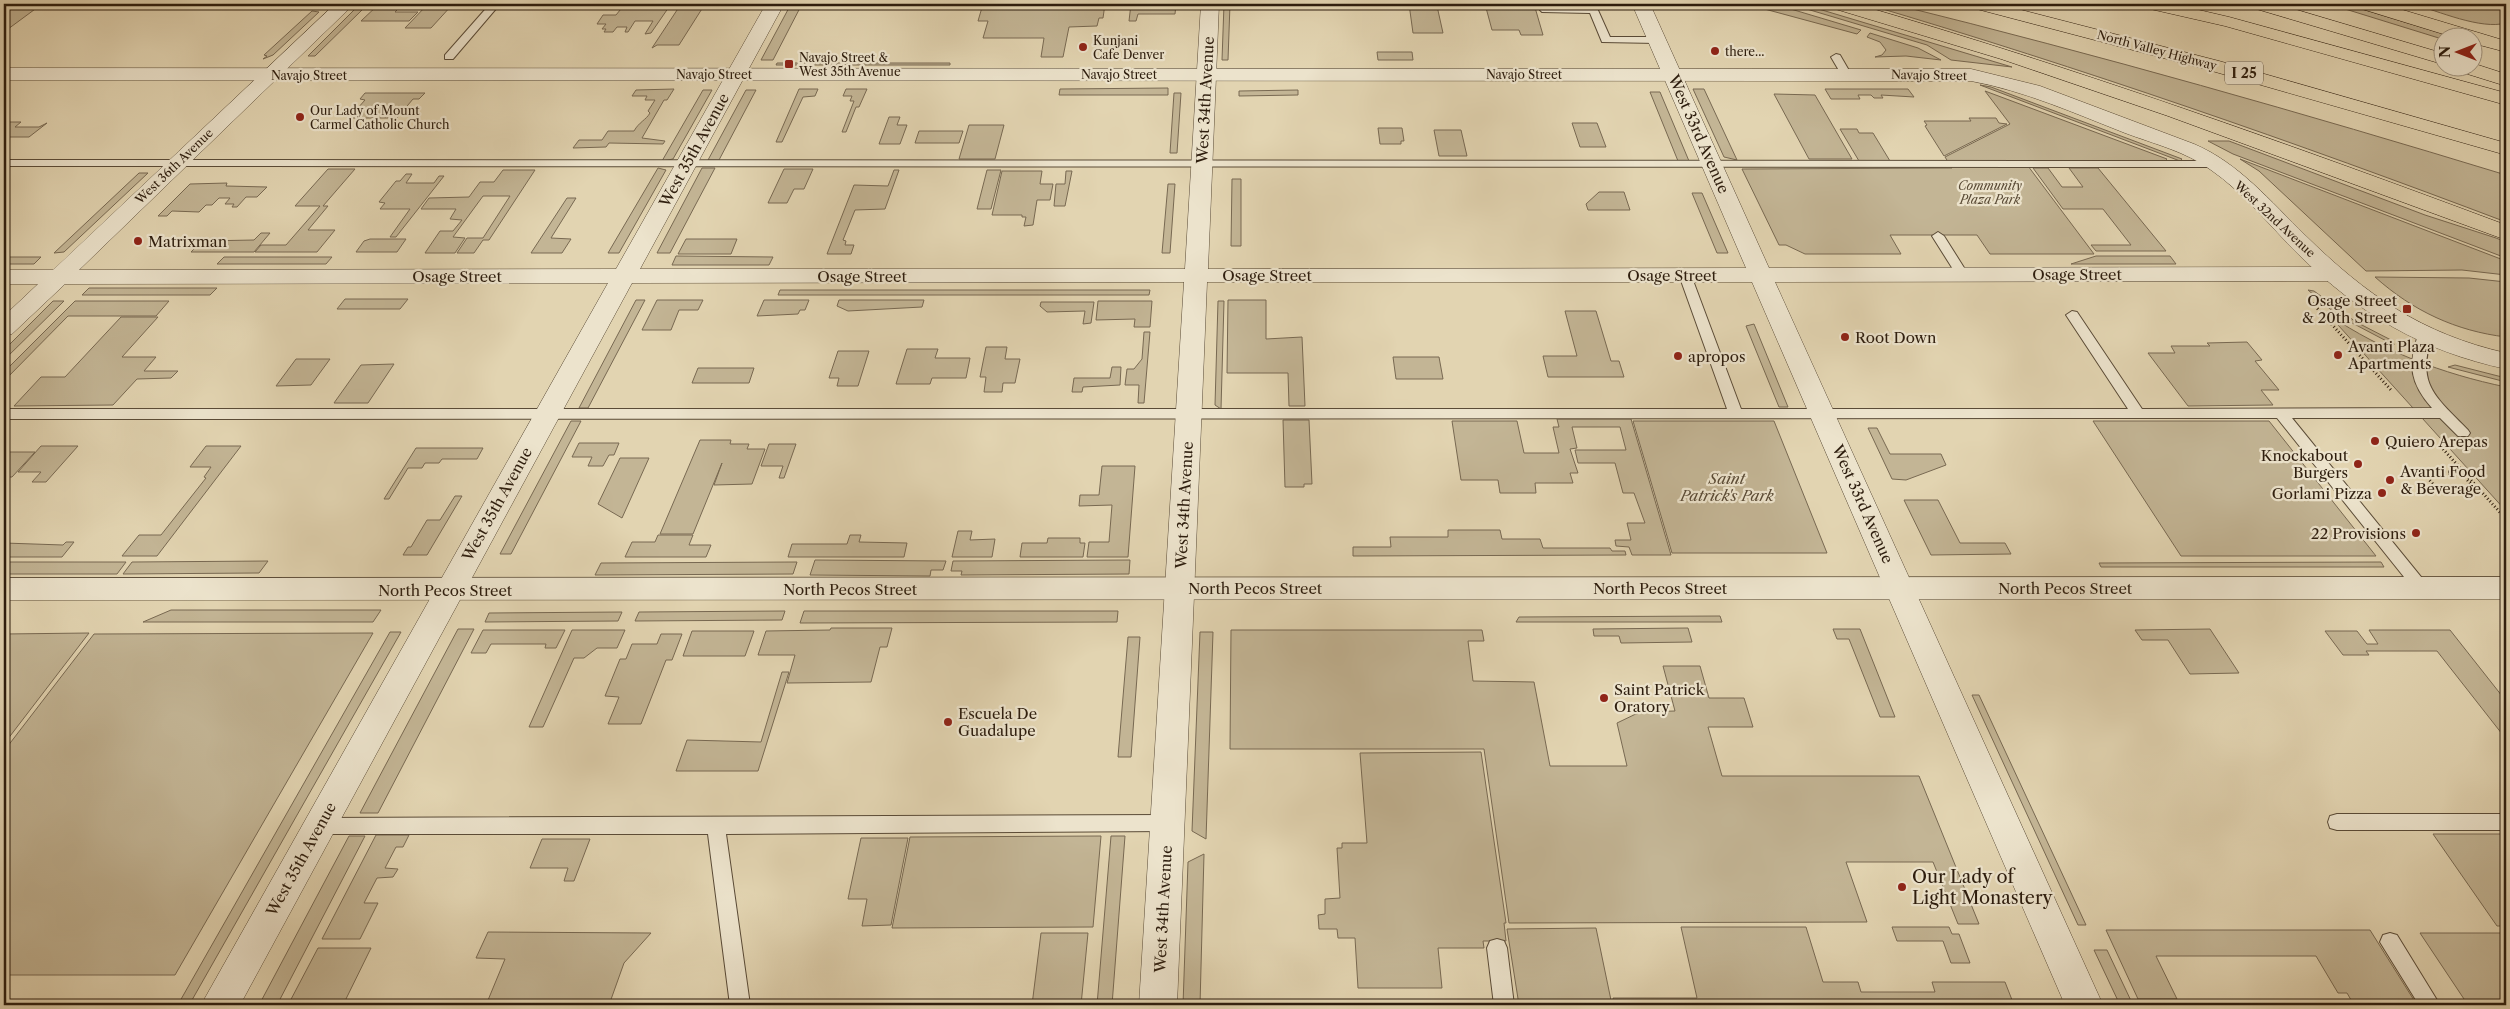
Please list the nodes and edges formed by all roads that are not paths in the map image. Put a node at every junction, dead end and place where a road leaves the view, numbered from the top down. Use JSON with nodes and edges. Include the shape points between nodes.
{"nodes":[{"id":1,"x":345,"y":4,"type":"edge"},
{"id":2,"x":495,"y":4,"type":"edge"},
{"id":3,"x":775,"y":4,"type":"edge"},
{"id":4,"x":1210,"y":4,"type":"edge"},
{"id":5,"x":1641,"y":4,"type":"edge"},
{"id":6,"x":1838,"y":4,"type":"edge"},
{"id":7,"x":1979,"y":4,"type":"edge"},
{"id":8,"x":2152,"y":4,"type":"edge"},
{"id":9,"x":2259,"y":4,"type":"edge"},
{"id":10,"x":2365,"y":4,"type":"edge"},
{"id":11,"x":1544,"y":10,"type":"dead end"},
{"id":12,"x":2408,"y":17,"type":"junction"},
{"id":13,"x":2506,"y":36,"type":"edge"},
{"id":14,"x":1657,"y":40,"type":"junction"},
{"id":15,"x":2506,"y":47,"type":"edge"},
{"id":16,"x":2432,"y":56,"type":"edge"},
{"id":17,"x":449,"y":57,"type":"dead end"},
{"id":18,"x":1836,"y":57,"type":"dead end"},
{"id":19,"x":2482,"y":72,"type":"edge"},
{"id":20,"x":4,"y":74,"type":"edge"},
{"id":21,"x":736,"y":74,"type":"junction"},
{"id":22,"x":1206,"y":74,"type":"junction"},
{"id":23,"x":1672,"y":74,"type":"junction"},
{"id":24,"x":1846,"y":74,"type":"junction"},
{"id":25,"x":270,"y":75,"type":"junction"},
{"id":26,"x":2506,"y":80,"type":"edge"},
{"id":27,"x":2506,"y":99,"type":"edge"},
{"id":28,"x":2432,"y":109,"type":"dead end"},
{"id":29,"x":2506,"y":130,"type":"edge"},
{"id":30,"x":2506,"y":149,"type":"edge"},
{"id":31,"x":4,"y":163,"type":"edge"},
{"id":32,"x":177,"y":163,"type":"junction"},
{"id":33,"x":686,"y":163,"type":"junction"},
{"id":34,"x":1202,"y":164,"type":"junction"},
{"id":35,"x":1712,"y":164,"type":"junction"},
{"id":36,"x":2217,"y":164,"type":"junction"},
{"id":37,"x":2506,"y":233,"type":"edge"},
{"id":38,"x":1938,"y":236,"type":"dead end"},
{"id":39,"x":1761,"y":274,"type":"junction"},
{"id":40,"x":1962,"y":274,"type":"junction"},
{"id":41,"x":2333,"y":274,"type":"junction"},
{"id":42,"x":1196,"y":275,"type":"junction"},
{"id":43,"x":1685,"y":275,"type":"junction"},
{"id":44,"x":624,"y":276,"type":"junction"},
{"id":45,"x":4,"y":277,"type":"edge"},
{"id":46,"x":58,"y":277,"type":"junction"},
{"id":47,"x":2072,"y":315,"type":"dead end"},
{"id":48,"x":4,"y":329,"type":"edge"},
{"id":49,"x":2425,"y":335,"type":"junction"},
{"id":50,"x":2506,"y":361,"type":"edge"},
{"id":51,"x":1736,"y":413,"type":"junction"},
{"id":52,"x":1823,"y":413,"type":"junction"},
{"id":53,"x":2138,"y":413,"type":"junction"},
{"id":54,"x":2281,"y":413,"type":"junction"},
{"id":55,"x":2444,"y":413,"type":"junction"},
{"id":56,"x":4,"y":414,"type":"edge"},
{"id":57,"x":547,"y":414,"type":"junction"},
{"id":58,"x":1189,"y":414,"type":"junction"},
{"id":59,"x":2463,"y":433,"type":"dead end"},
{"id":60,"x":1180,"y":588,"type":"junction"},
{"id":61,"x":1900,"y":588,"type":"junction"},
{"id":62,"x":2422,"y":588,"type":"junction"},
{"id":63,"x":2506,"y":588,"type":"edge"},
{"id":64,"x":4,"y":589,"type":"edge"},
{"id":65,"x":449,"y":590,"type":"junction"},
{"id":66,"x":2337,"y":822,"type":"dead end"},
{"id":67,"x":2506,"y":822,"type":"edge"},
{"id":68,"x":1168,"y":823,"type":"junction"},
{"id":69,"x":320,"y":826,"type":"junction"},
{"id":70,"x":716,"y":826,"type":"junction"},
{"id":71,"x":2390,"y":942,"type":"dead end"},
{"id":72,"x":1497,"y":948,"type":"dead end"},
{"id":73,"x":220,"y":1005,"type":"edge"},
{"id":74,"x":740,"y":1005,"type":"edge"},
{"id":75,"x":1158,"y":1005,"type":"edge"},
{"id":76,"x":1504,"y":1005,"type":"edge"},
{"id":77,"x":2084,"y":1005,"type":"edge"},
{"id":78,"x":2430,"y":1005,"type":"edge"}],
"edges":[{"from":1,"to":25,"type":"street","name":"West 36th Avenue"},
{"from":2,"to":17,"type":"lane"},
{"from":3,"to":21,"type":"street","name":"West 35th Avenue"},
{"from":4,"to":22,"type":"street","name":"West 34th Avenue"},
{"from":5,"to":14,"type":"street","name":"West 33rd Avenue"},
{"from":6,"to":37,"type":"highway","via":[[2077,77],[2297,154]]},
{"from":7,"to":30,"type":"highway","name":"North Valley Highway","number":"I 25","via":[[2212,64]]},
{"from":8,"to":27,"type":"highway","via":[[2230,22]]},
{"from":9,"to":16,"type":"highway"},
{"from":10,"to":12,"type":"highway"},
{"from":11,"to":14,"type":"lane","via":[[1594,10],[1606,40]]},
{"from":12,"to":13,"type":"highway"},
{"from":12,"to":15,"type":"highway"},
{"from":14,"to":23,"type":"street","name":"West 33rd Avenue"},
{"from":18,"to":24,"type":"lane"},
{"from":19,"to":26,"type":"highway"},
{"from":20,"to":25,"type":"street","name":"Navajo Street"},
{"from":21,"to":22,"type":"street","name":"Navajo Street"},
{"from":21,"to":25,"type":"street","name":"Navajo Street"},
{"from":21,"to":33,"type":"street","name":"West 35th Avenue"},
{"from":22,"to":23,"type":"street","name":"Navajo Street"},
{"from":22,"to":34,"type":"street","name":"West 34th Avenue"},
{"from":23,"to":24,"type":"street","name":"Navajo Street"},
{"from":23,"to":35,"type":"street","name":"West 33rd Avenue"},
{"from":24,"to":36,"type":"street","name":"Navajo Street","via":[[1959,74],[1998,80],[2176,145]]},
{"from":25,"to":32,"type":"street","name":"West 36th Avenue"},
{"from":28,"to":29,"type":"highway"},
{"from":31,"to":32,"type":"lane"},
{"from":32,"to":33,"type":"lane"},
{"from":32,"to":46,"type":"street","name":"West 36th Avenue"},
{"from":33,"to":34,"type":"lane"},
{"from":33,"to":44,"type":"street","name":"West 35th Avenue"},
{"from":34,"to":35,"type":"lane"},
{"from":34,"to":42,"type":"street","name":"West 34th Avenue"},
{"from":35,"to":36,"type":"lane"},
{"from":35,"to":39,"type":"street","name":"West 33rd Avenue"},
{"from":36,"to":41,"type":"street","name":"West 32nd Avenue"},
{"from":38,"to":40,"type":"lane"},
{"from":39,"to":40,"type":"street","name":"Osage Street"},
{"from":39,"to":43,"type":"street","name":"Osage Street"},
{"from":39,"to":52,"type":"street","name":"West 33rd Avenue"},
{"from":40,"to":41,"type":"street","name":"Osage Street"},
{"from":41,"to":49,"type":"street","via":[[2380,312]]},
{"from":42,"to":43,"type":"street","name":"Osage Street"},
{"from":42,"to":44,"type":"street","name":"Osage Street"},
{"from":42,"to":58,"type":"street","name":"West 34th Avenue"},
{"from":43,"to":51,"type":"lane"},
{"from":44,"to":46,"type":"street","name":"Osage Street"},
{"from":44,"to":57,"type":"street","name":"West 35th Avenue"},
{"from":45,"to":46,"type":"street","name":"Osage Street"},
{"from":46,"to":48,"type":"street","name":"West 36th Avenue"},
{"from":47,"to":53,"type":"lane"},
{"from":49,"to":50,"type":"street"},
{"from":49,"to":55,"type":"lane","via":[[2418,365],[2420,379]]},
{"from":51,"to":52,"type":"lane"},
{"from":51,"to":58,"type":"lane"},
{"from":52,"to":53,"type":"lane"},
{"from":52,"to":61,"type":"street","name":"West 33rd Avenue"},
{"from":53,"to":54,"type":"lane"},
{"from":54,"to":55,"type":"lane"},
{"from":54,"to":62,"type":"lane"},
{"from":55,"to":59,"type":"lane"},
{"from":56,"to":57,"type":"lane"},
{"from":57,"to":58,"type":"lane"},
{"from":57,"to":65,"type":"street","name":"West 35th Avenue"},
{"from":58,"to":60,"type":"street","name":"West 34th Avenue"},
{"from":60,"to":61,"type":"street","name":"North Pecos Street"},
{"from":60,"to":65,"type":"street","name":"North Pecos Street"},
{"from":60,"to":68,"type":"street","name":"West 34th Avenue"},
{"from":61,"to":62,"type":"street","name":"North Pecos Street"},
{"from":61,"to":77,"type":"street","name":"West 33rd Avenue"},
{"from":62,"to":63,"type":"street","name":"North Pecos Street"},
{"from":64,"to":65,"type":"street","name":"North Pecos Street"},
{"from":65,"to":69,"type":"street","name":"West 35th Avenue"},
{"from":66,"to":67,"type":"lane"},
{"from":68,"to":70,"type":"lane"},
{"from":68,"to":75,"type":"street","name":"West 34th Avenue"},
{"from":69,"to":70,"type":"lane"},
{"from":69,"to":73,"type":"street","name":"West 35th Avenue"},
{"from":70,"to":74,"type":"lane"},
{"from":71,"to":78,"type":"lane"},
{"from":72,"to":76,"type":"lane"}]}
